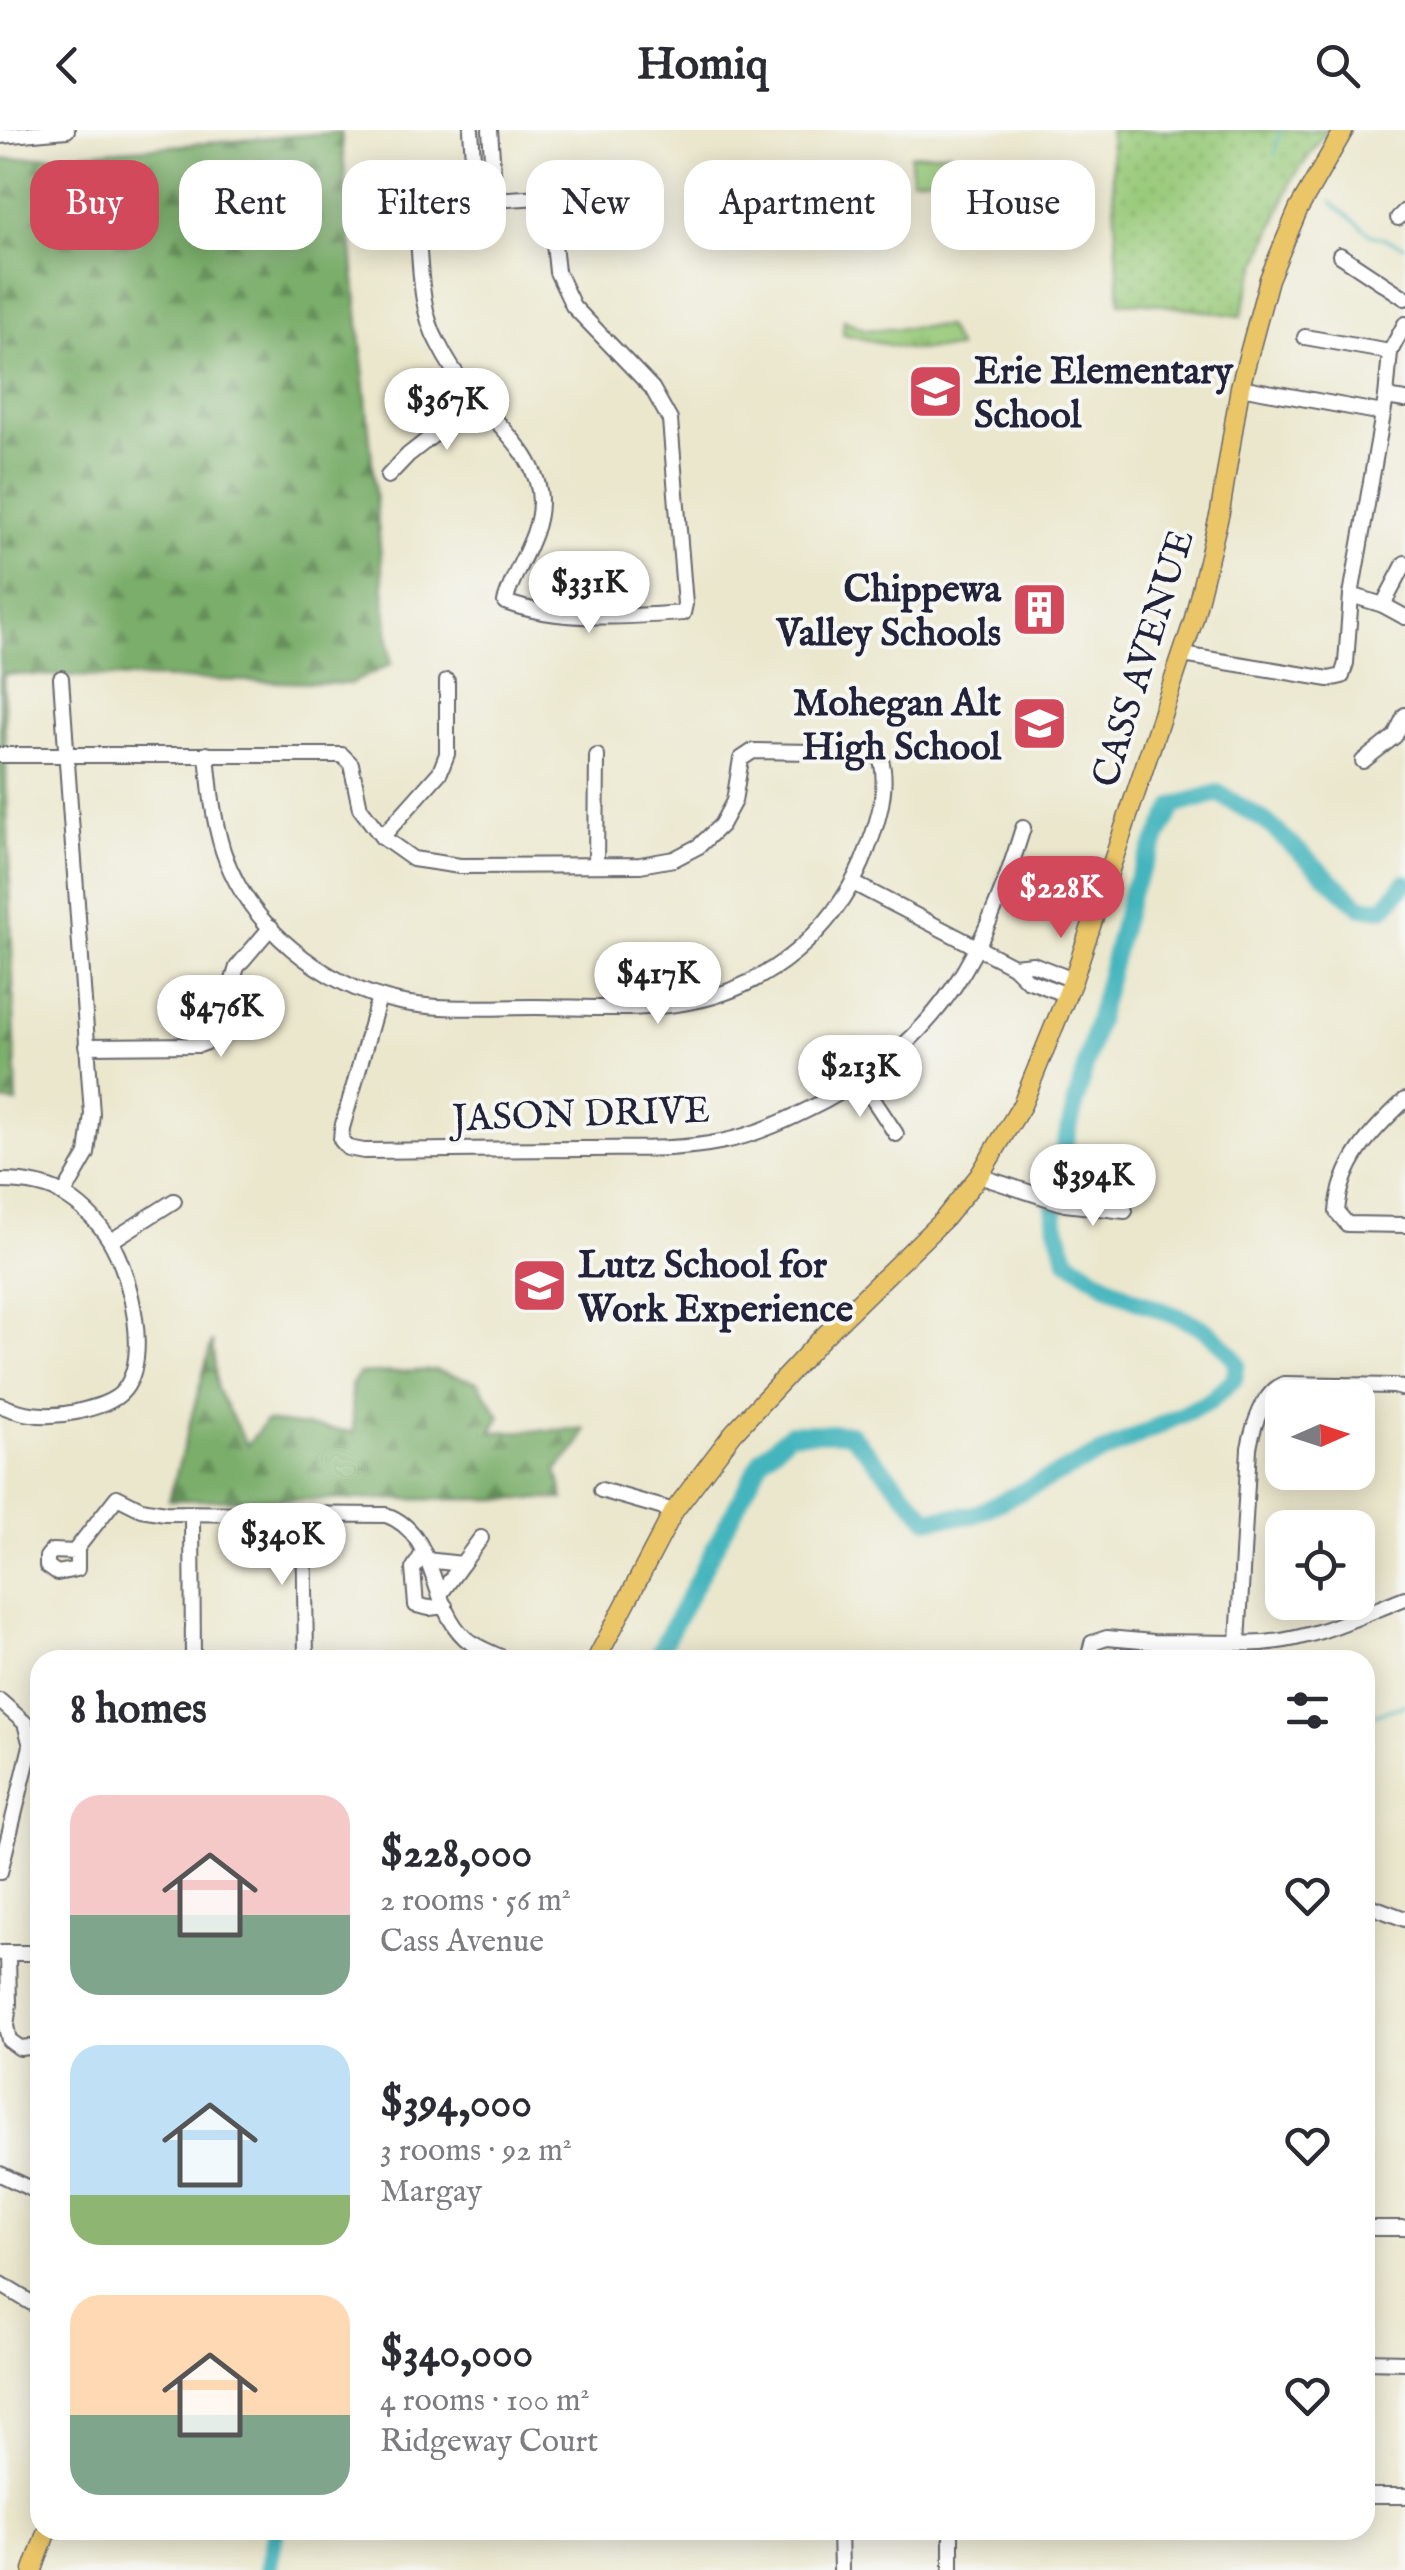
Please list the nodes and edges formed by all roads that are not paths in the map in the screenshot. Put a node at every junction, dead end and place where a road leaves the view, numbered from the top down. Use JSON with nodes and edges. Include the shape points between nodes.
{"nodes":[{"id":1,"x":67,"y":130,"type":"edge"},
{"id":2,"x":472,"y":130,"type":"edge"},
{"id":3,"x":490,"y":130,"type":"edge"},
{"id":4,"x":1344,"y":130,"type":"edge"},
{"id":5,"x":10,"y":134,"type":"edge"},
{"id":6,"x":474,"y":160,"type":"edge"},
{"id":7,"x":492,"y":160,"type":"edge"},
{"id":8,"x":421,"y":250,"type":"edge"},
{"id":9,"x":555,"y":250,"type":"edge"},
{"id":10,"x":1340,"y":255,"type":"dead end"},
{"id":11,"x":1405,"y":298,"type":"edge"},
{"id":12,"x":1405,"y":324,"type":"edge"},
{"id":13,"x":1305,"y":337,"type":"dead end"},
{"id":14,"x":1390,"y":352,"type":"junction"},
{"id":15,"x":1240,"y":387,"type":"junction"},
{"id":16,"x":478,"y":400,"type":"junction"},
{"id":17,"x":1405,"y":400,"type":"edge"},
{"id":18,"x":1385,"y":405,"type":"junction"},
{"id":19,"x":388,"y":476,"type":"dead end"},
{"id":20,"x":1405,"y":563,"type":"edge"},
{"id":21,"x":1351,"y":595,"type":"junction"},
{"id":22,"x":1383,"y":605,"type":"junction"},
{"id":23,"x":1405,"y":617,"type":"edge"},
{"id":24,"x":1182,"y":655,"type":"junction"},
{"id":25,"x":61,"y":678,"type":"dead end"},
{"id":26,"x":447,"y":681,"type":"dead end"},
{"id":27,"x":1405,"y":715,"type":"edge"},
{"id":28,"x":66,"y":753,"type":"junction"},
{"id":29,"x":207,"y":754,"type":"junction"},
{"id":30,"x":0,"y":755,"type":"edge"},
{"id":31,"x":597,"y":756,"type":"dead end"},
{"id":32,"x":1363,"y":761,"type":"dead end"},
{"id":33,"x":1023,"y":828,"type":"dead end"},
{"id":34,"x":382,"y":836,"type":"junction"},
{"id":35,"x":596,"y":865,"type":"junction"},
{"id":36,"x":853,"y":883,"type":"junction"},
{"id":37,"x":270,"y":927,"type":"junction"},
{"id":38,"x":978,"y":950,"type":"junction"},
{"id":39,"x":1071,"y":987,"type":"junction"},
{"id":40,"x":379,"y":997,"type":"junction"},
{"id":41,"x":86,"y":1046,"type":"junction"},
{"id":42,"x":861,"y":1081,"type":"junction"},
{"id":43,"x":1405,"y":1100,"type":"edge"},
{"id":44,"x":896,"y":1134,"type":"dead end"},
{"id":45,"x":979,"y":1176,"type":"junction"},
{"id":46,"x":0,"y":1181,"type":"edge"},
{"id":47,"x":64,"y":1194,"type":"junction"},
{"id":48,"x":174,"y":1201,"type":"dead end"},
{"id":49,"x":1125,"y":1211,"type":"dead end"},
{"id":50,"x":1405,"y":1225,"type":"edge"},
{"id":51,"x":111,"y":1241,"type":"junction"},
{"id":52,"x":1405,"y":1389,"type":"edge"},
{"id":53,"x":0,"y":1405,"type":"edge"},
{"id":54,"x":601,"y":1490,"type":"dead end"},
{"id":55,"x":674,"y":1511,"type":"junction"},
{"id":56,"x":192,"y":1514,"type":"junction"},
{"id":57,"x":304,"y":1514,"type":"junction"},
{"id":58,"x":481,"y":1538,"type":"dead end"},
{"id":59,"x":76,"y":1552,"type":"dead end"},
{"id":60,"x":424,"y":1556,"type":"junction"},
{"id":61,"x":462,"y":1564,"type":"junction"},
{"id":62,"x":1405,"y":1598,"type":"edge"},
{"id":63,"x":443,"y":1599,"type":"junction"},
{"id":64,"x":1238,"y":1643,"type":"junction"},
{"id":65,"x":193,"y":1650,"type":"edge"},
{"id":66,"x":306,"y":1650,"type":"edge"},
{"id":67,"x":488,"y":1650,"type":"edge"},
{"id":68,"x":601,"y":1650,"type":"edge"},
{"id":69,"x":1090,"y":1650,"type":"edge"},
{"id":70,"x":0,"y":1701,"type":"edge"},
{"id":71,"x":30,"y":1738,"type":"edge"},
{"id":72,"x":30,"y":1761,"type":"edge"},
{"id":73,"x":6,"y":1827,"type":"edge"},
{"id":74,"x":0,"y":1872,"type":"edge"},
{"id":75,"x":1375,"y":1908,"type":"edge"},
{"id":76,"x":1405,"y":1919,"type":"edge"},
{"id":77,"x":4,"y":1953,"type":"edge"},
{"id":78,"x":30,"y":1953,"type":"edge"},
{"id":79,"x":30,"y":2047,"type":"edge"},
{"id":80,"x":0,"y":2174,"type":"edge"},
{"id":81,"x":30,"y":2188,"type":"edge"},
{"id":82,"x":1375,"y":2228,"type":"edge"},
{"id":83,"x":1405,"y":2228,"type":"edge"},
{"id":84,"x":0,"y":2284,"type":"edge"},
{"id":85,"x":30,"y":2302,"type":"edge"},
{"id":86,"x":1375,"y":2362,"type":"edge"},
{"id":87,"x":1405,"y":2362,"type":"edge"},
{"id":88,"x":1375,"y":2496,"type":"edge"},
{"id":89,"x":1405,"y":2496,"type":"edge"},
{"id":90,"x":44,"y":2540,"type":"edge"},
{"id":91,"x":840,"y":2540,"type":"edge"},
{"id":92,"x":951,"y":2540,"type":"edge"},
{"id":93,"x":33,"y":2570,"type":"edge"},
{"id":94,"x":840,"y":2570,"type":"edge"},
{"id":95,"x":952,"y":2570,"type":"edge"}],
"edges":[{"from":1,"to":5,"type":"street"},
{"from":2,"to":6,"type":"street"},
{"from":3,"to":7,"type":"street"},
{"from":4,"to":15,"type":"main road","name":"CASS AVENUE","via":[[1278,256]]},
{"from":8,"to":16,"type":"street","via":[[428,320]]},
{"from":9,"to":16,"type":"street","via":[[573,306],[652,388],[670,420],[683,614],[530,612],[505,602],[534,535],[540,496],[526,458]]},
{"from":10,"to":11,"type":"street"},
{"from":12,"to":14,"type":"street"},
{"from":13,"to":14,"type":"street"},
{"from":14,"to":18,"type":"street"},
{"from":15,"to":18,"type":"street"},
{"from":15,"to":24,"type":"main road","name":"CASS AVENUE","via":[[1214,537]]},
{"from":16,"to":19,"type":"street"},
{"from":17,"to":18,"type":"street"},
{"from":18,"to":21,"type":"street"},
{"from":20,"to":22,"type":"street"},
{"from":21,"to":22,"type":"street"},
{"from":21,"to":24,"type":"street","via":[[1345,669],[1336,679]]},
{"from":22,"to":23,"type":"street"},
{"from":24,"to":39,"type":"main road","name":"CASS AVENUE"},
{"from":25,"to":28,"type":"street"},
{"from":26,"to":34,"type":"street","via":[[444,762],[434,782]]},
{"from":27,"to":32,"type":"street","via":[[1395,736]]},
{"from":28,"to":29,"type":"street"},
{"from":28,"to":30,"type":"street"},
{"from":28,"to":41,"type":"street"},
{"from":29,"to":34,"type":"street","via":[[342,755],[360,808]]},
{"from":29,"to":37,"type":"street","via":[[224,853]]},
{"from":31,"to":35,"type":"street"},
{"from":33,"to":38,"type":"street","name":"JASON DRIVE"},
{"from":34,"to":35,"type":"street","via":[[413,859],[437,864]]},
{"from":35,"to":36,"type":"street","via":[[660,863],[699,846],[731,809],[746,754],[865,752],[883,766],[882,790]]},
{"from":36,"to":38,"type":"street"},
{"from":36,"to":40,"type":"street","via":[[789,958],[698,1001],[446,1008]]},
{"from":37,"to":40,"type":"street","via":[[313,966]]},
{"from":37,"to":41,"type":"street","via":[[238,967],[210,1041]]},
{"from":38,"to":39,"type":"street","via":[[1013,966],[1033,964]]},
{"from":38,"to":42,"type":"street","name":"JASON DRIVE","via":[[922,1028]]},
{"from":39,"to":45,"type":"main road","name":"CASS AVENUE","via":[[1022,1105]]},
{"from":40,"to":42,"type":"street","name":"JASON DRIVE","via":[[342,1128],[344,1145],[364,1151],[706,1144],[796,1116]]},
{"from":41,"to":47,"type":"street","via":[[92,1118],[87,1154]]},
{"from":42,"to":44,"type":"street"},
{"from":43,"to":50,"type":"street","via":[[1356,1149],[1337,1212],[1347,1224]]},
{"from":45,"to":49,"type":"street","via":[[1064,1204]]},
{"from":45,"to":55,"type":"main road","name":"CASS AVENUE","via":[[924,1242],[746,1417]]},
{"from":46,"to":47,"type":"street"},
{"from":47,"to":51,"type":"street"},
{"from":48,"to":51,"type":"street"},
{"from":51,"to":53,"type":"street","via":[[137,1338],[123,1392],[54,1416]]},
{"from":52,"to":64,"type":"street","via":[[1284,1384],[1273,1390],[1250,1448]]},
{"from":54,"to":55,"type":"street"},
{"from":55,"to":68,"type":"main road","name":"CASS AVENUE"},
{"from":56,"to":57,"type":"street"},
{"from":56,"to":59,"type":"street","via":[[148,1511],[117,1498]]},
{"from":56,"to":65,"type":"street"},
{"from":57,"to":60,"type":"street","via":[[390,1516],[410,1529]]},
{"from":57,"to":66,"type":"street"},
{"from":58,"to":61,"type":"street"},
{"from":60,"to":61,"type":"street"},
{"from":60,"to":63,"type":"street"},
{"from":60,"to":63,"type":"street","via":[[413,1570],[414,1602],[424,1607]]},
{"from":61,"to":63,"type":"street"},
{"from":62,"to":64,"type":"street","via":[[1305,1638]]},
{"from":63,"to":67,"type":"street","via":[[464,1637]]},
{"from":64,"to":69,"type":"street","via":[[1106,1638]]},
{"from":70,"to":71,"type":"street","via":[[25,1723]]},
{"from":72,"to":73,"type":"street"},
{"from":73,"to":74,"type":"street"},
{"from":75,"to":76,"type":"street"},
{"from":77,"to":78,"type":"street"},
{"from":77,"to":79,"type":"street","via":[[8,2040]]},
{"from":80,"to":81,"type":"street"},
{"from":82,"to":83,"type":"street"},
{"from":84,"to":85,"type":"street"},
{"from":86,"to":87,"type":"street"},
{"from":88,"to":89,"type":"street"},
{"from":90,"to":93,"type":"main road"},
{"from":91,"to":94,"type":"street"},
{"from":92,"to":95,"type":"street"}]}
